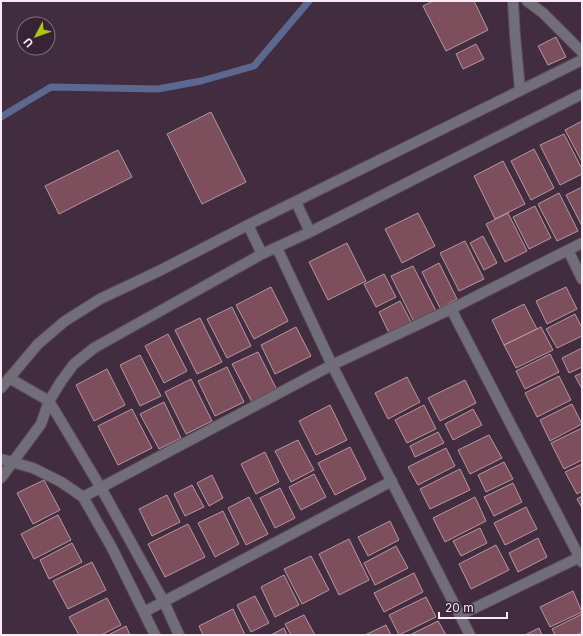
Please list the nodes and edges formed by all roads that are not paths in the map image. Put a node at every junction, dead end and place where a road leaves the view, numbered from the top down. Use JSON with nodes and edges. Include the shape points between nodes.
{"nodes":[{"id":1,"x":513,"y":1,"type":"edge"},
{"id":2,"x":527,"y":1,"type":"edge"},
{"id":3,"x":582,"y":52,"type":"edge"},
{"id":4,"x":582,"y":60,"type":"edge"},
{"id":5,"x":520,"y":90,"type":"junction"},
{"id":6,"x":582,"y":94,"type":"edge"},
{"id":7,"x":296,"y":202,"type":"junction"},
{"id":8,"x":248,"y":225,"type":"junction"},
{"id":9,"x":310,"y":232,"type":"junction"},
{"id":10,"x":582,"y":243,"type":"edge"},
{"id":11,"x":277,"y":248,"type":"junction"},
{"id":12,"x":568,"y":250,"type":"junction"},
{"id":13,"x":262,"y":254,"type":"junction"},
{"id":14,"x":582,"y":279,"type":"edge"},
{"id":15,"x":451,"y":309,"type":"junction"},
{"id":16,"x":332,"y":365,"type":"junction"},
{"id":17,"x":8,"y":378,"type":"junction"},
{"id":18,"x":1,"y":388,"type":"edge"},
{"id":19,"x":49,"y":401,"type":"junction"},
{"id":20,"x":1,"y":459,"type":"edge"},
{"id":21,"x":12,"y":462,"type":"junction"},
{"id":22,"x":1,"y":478,"type":"edge"},
{"id":23,"x":392,"y":481,"type":"junction"},
{"id":24,"x":101,"y":488,"type":"junction"},
{"id":25,"x":83,"y":497,"type":"junction"},
{"id":26,"x":581,"y":559,"type":"edge"},
{"id":27,"x":164,"y":602,"type":"junction"},
{"id":28,"x":144,"y":612,"type":"junction"},
{"id":29,"x":460,"y":616,"type":"junction"},
{"id":30,"x":154,"y":635,"type":"edge"},
{"id":31,"x":180,"y":635,"type":"edge"},
{"id":32,"x":470,"y":635,"type":"edge"}],
"edges":[{"from":1,"to":5,"type":"street"},
{"from":2,"to":3,"type":"street","via":[[544,13]]},
{"from":4,"to":5,"type":"street"},
{"from":5,"to":7,"type":"street"},
{"from":6,"to":9,"type":"street"},
{"from":7,"to":8,"type":"street"},
{"from":7,"to":9,"type":"street"},
{"from":8,"to":13,"type":"street"},
{"from":8,"to":17,"type":"street","via":[[100,299],[65,321],[38,344]]},
{"from":9,"to":11,"type":"street"},
{"from":10,"to":12,"type":"street"},
{"from":11,"to":13,"type":"street"},
{"from":11,"to":16,"type":"street"},
{"from":12,"to":14,"type":"street"},
{"from":12,"to":15,"type":"street"},
{"from":13,"to":19,"type":"street","via":[[94,348],[74,364]]},
{"from":15,"to":16,"type":"street"},
{"from":15,"to":26,"type":"street"},
{"from":16,"to":23,"type":"street"},
{"from":16,"to":24,"type":"street"},
{"from":17,"to":18,"type":"street"},
{"from":17,"to":19,"type":"street"},
{"from":19,"to":21,"type":"street","via":[[41,424]]},
{"from":19,"to":24,"type":"street"},
{"from":20,"to":21,"type":"street"},
{"from":21,"to":22,"type":"street"},
{"from":21,"to":25,"type":"street","via":[[33,468]]},
{"from":23,"to":27,"type":"street"},
{"from":23,"to":29,"type":"street"},
{"from":24,"to":25,"type":"street"},
{"from":24,"to":27,"type":"street"},
{"from":25,"to":28,"type":"street"},
{"from":26,"to":29,"type":"street"},
{"from":27,"to":28,"type":"street"},
{"from":27,"to":31,"type":"street"},
{"from":28,"to":30,"type":"street"},
{"from":29,"to":32,"type":"street"}]}
